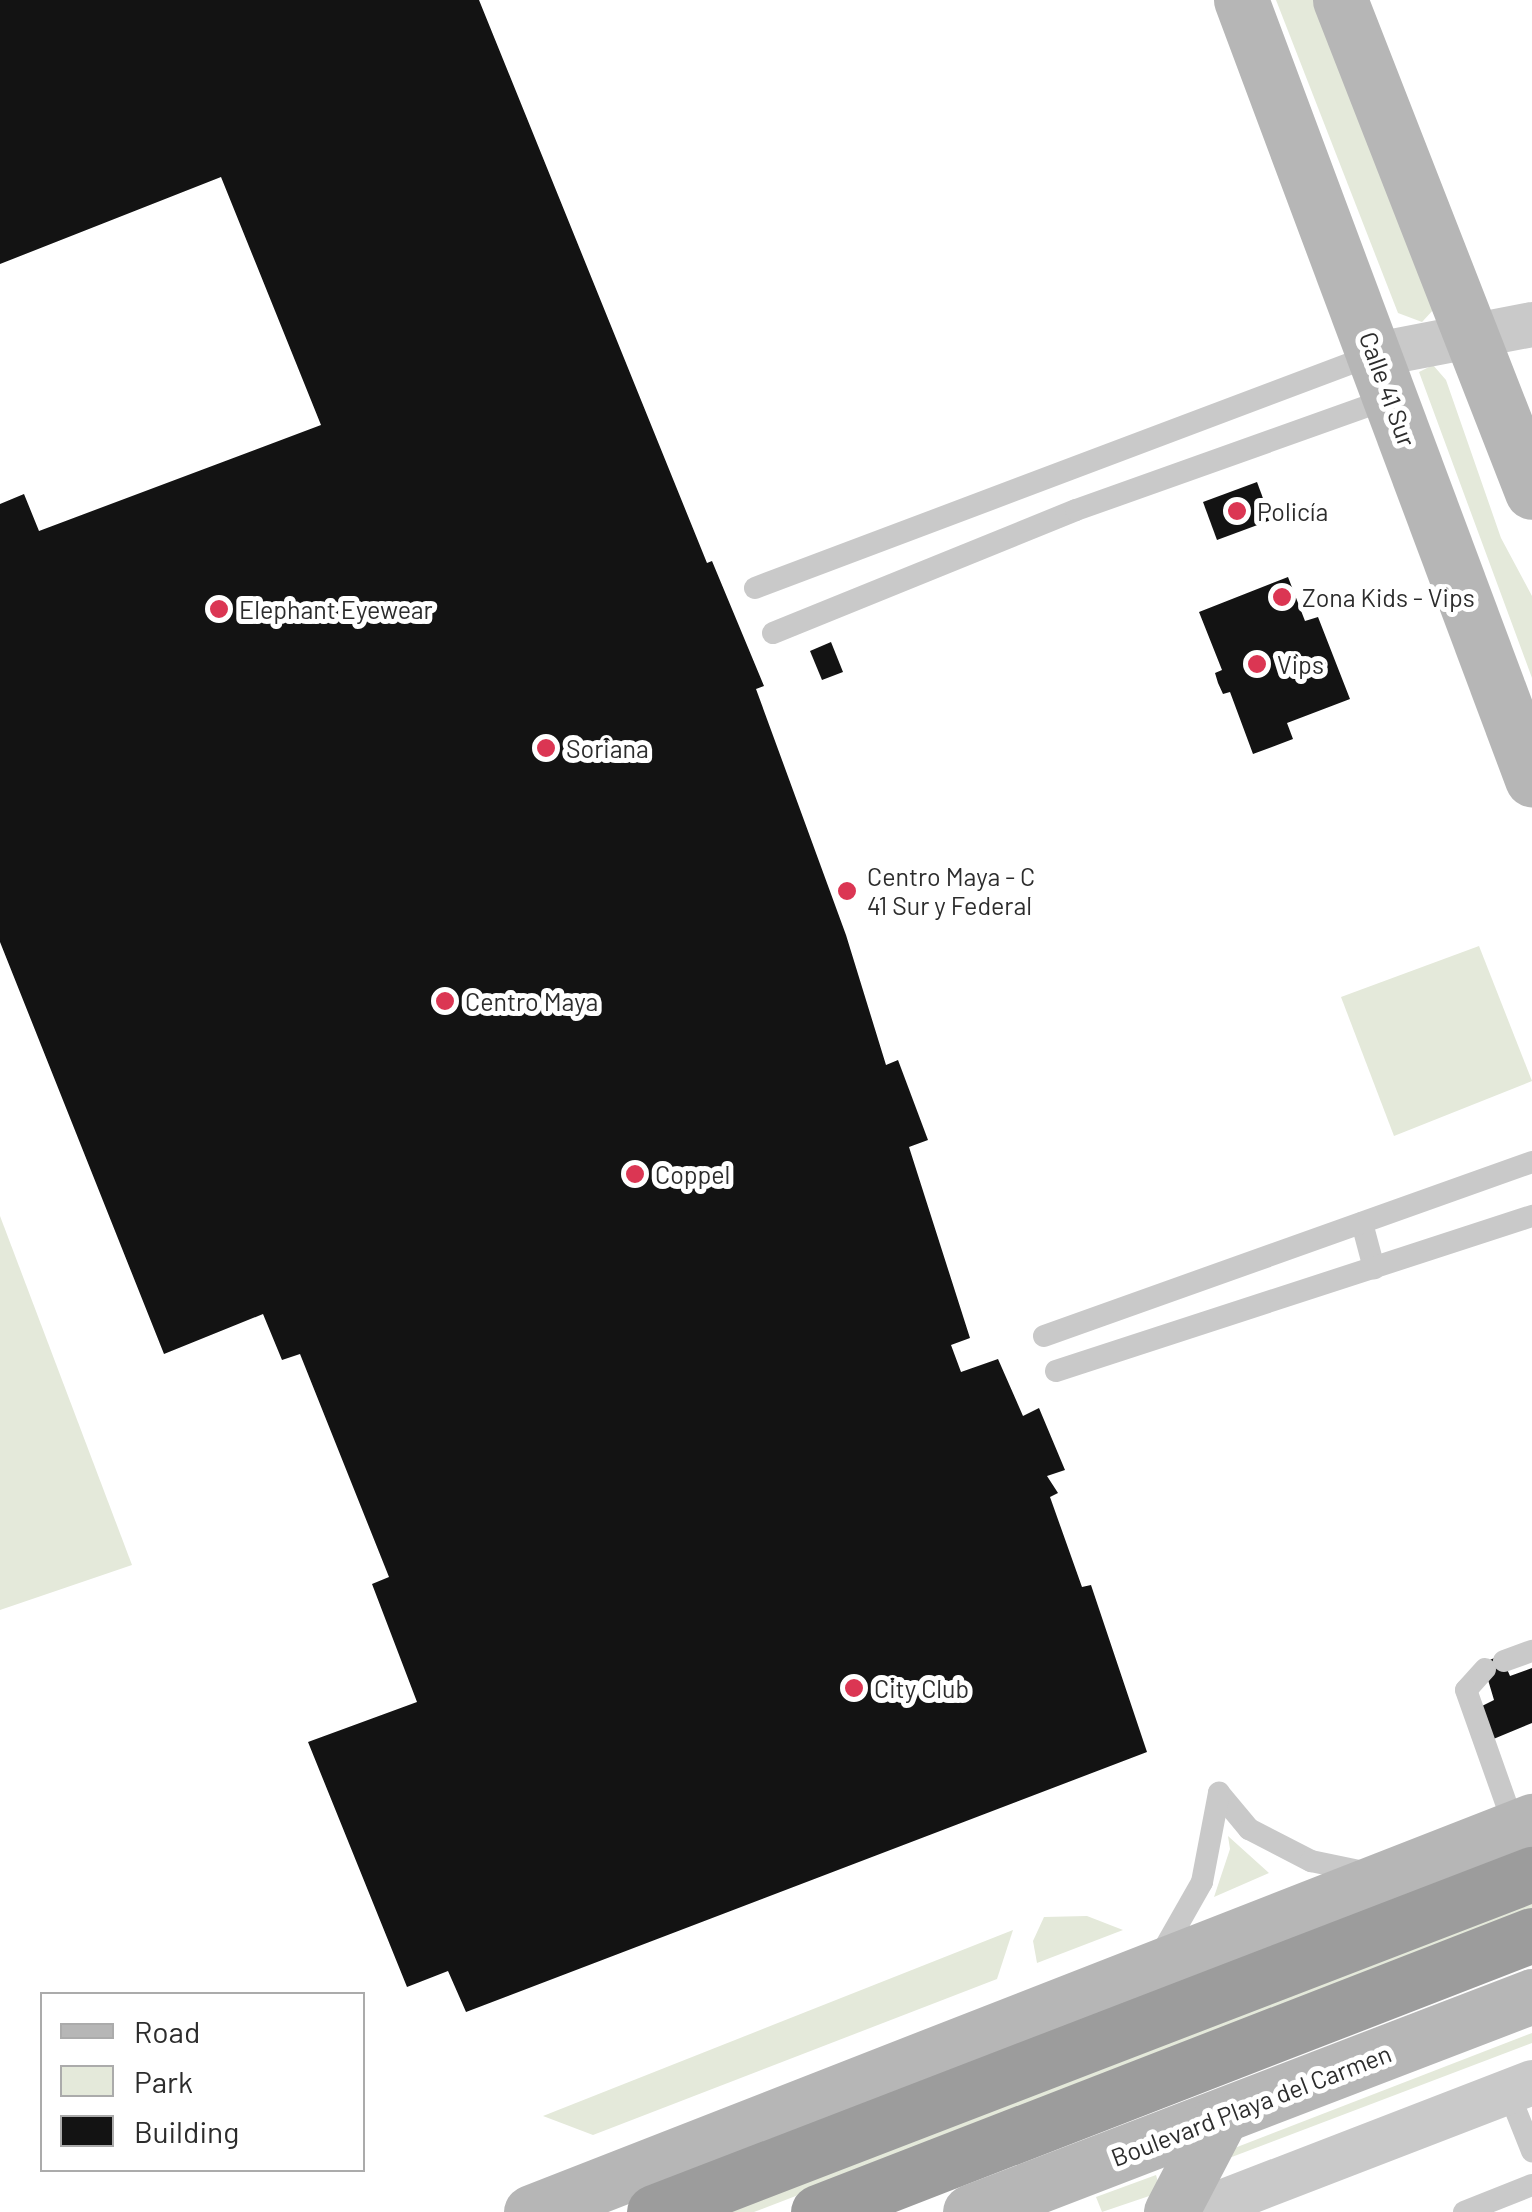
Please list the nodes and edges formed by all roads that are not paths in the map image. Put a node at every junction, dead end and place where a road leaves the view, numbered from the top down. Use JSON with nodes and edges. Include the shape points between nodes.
{"nodes":[{"id":1,"x":1240,"y":0,"type":"edge"},
{"id":2,"x":1340,"y":0,"type":"edge"},
{"id":3,"x":1532,"y":324,"type":"edge"},
{"id":4,"x":1469,"y":338,"type":"junction"},
{"id":5,"x":1384,"y":376,"type":"junction"},
{"id":6,"x":1058,"y":471,"type":"junction"},
{"id":7,"x":1532,"y":492,"type":"edge"},
{"id":8,"x":1076,"y":510,"type":"junction"},
{"id":9,"x":755,"y":588,"type":"dead end"},
{"id":10,"x":773,"y":632,"type":"dead end"},
{"id":11,"x":1530,"y":770,"type":"edge"},
{"id":12,"x":1532,"y":1162,"type":"edge"},
{"id":13,"x":1532,"y":1216,"type":"edge"},
{"id":14,"x":1362,"y":1222,"type":"junction"},
{"id":15,"x":1374,"y":1268,"type":"junction"},
{"id":16,"x":1044,"y":1336,"type":"dead end"},
{"id":17,"x":1056,"y":1371,"type":"dead end"},
{"id":18,"x":1532,"y":1651,"type":"edge"},
{"id":19,"x":1526,"y":1841,"type":"edge"},
{"id":20,"x":1391,"y":1877,"type":"junction"},
{"id":21,"x":1532,"y":1935,"type":"edge"},
{"id":22,"x":1153,"y":1967,"type":"junction"},
{"id":23,"x":1532,"y":1996,"type":"edge"},
{"id":24,"x":1520,"y":2086,"type":"edge"},
{"id":25,"x":1219,"y":2120,"type":"junction"},
{"id":26,"x":1532,"y":2151,"type":"edge"},
{"id":27,"x":1532,"y":2185,"type":"edge"},
{"id":28,"x":531,"y":2212,"type":"edge"},
{"id":29,"x":654,"y":2212,"type":"edge"},
{"id":30,"x":818,"y":2212,"type":"edge"},
{"id":31,"x":970,"y":2212,"type":"edge"},
{"id":32,"x":1171,"y":2212,"type":"edge"},
{"id":33,"x":1195,"y":2212,"type":"edge"},
{"id":34,"x":1464,"y":2212,"type":"edge"}],
"edges":[{"from":1,"to":5,"type":"main road","name":"Calle 41 Sur"},
{"from":2,"to":4,"type":"main road"},
{"from":3,"to":4,"type":"street"},
{"from":4,"to":5,"type":"street"},
{"from":4,"to":7,"type":"main road"},
{"from":5,"to":6,"type":"lane"},
{"from":5,"to":8,"type":"lane"},
{"from":5,"to":11,"type":"main road","name":"Calle 41 Sur"},
{"from":6,"to":8,"type":"lane"},
{"from":6,"to":9,"type":"lane"},
{"from":8,"to":10,"type":"lane"},
{"from":12,"to":14,"type":"lane"},
{"from":13,"to":15,"type":"lane"},
{"from":14,"to":15,"type":"lane"},
{"from":14,"to":16,"type":"lane"},
{"from":15,"to":17,"type":"lane"},
{"from":18,"to":19,"type":"lane","via":[[1495,1665],[1466,1690]]},
{"from":19,"to":20,"type":"main road"},
{"from":19,"to":29,"type":"highway"},
{"from":20,"to":22,"type":"main road"},
{"from":20,"to":22,"type":"lane","via":[[1311,1861],[1249,1829],[1219,1792],[1202,1882]]},
{"from":21,"to":30,"type":"highway"},
{"from":22,"to":28,"type":"main road"},
{"from":23,"to":25,"type":"main road","name":"Boulevard Playa del Carmen"},
{"from":24,"to":26,"type":"lane"},
{"from":24,"to":33,"type":"street"},
{"from":25,"to":31,"type":"main road","name":"Boulevard Playa del Carmen"},
{"from":25,"to":32,"type":"main road"},
{"from":27,"to":34,"type":"lane"}]}
